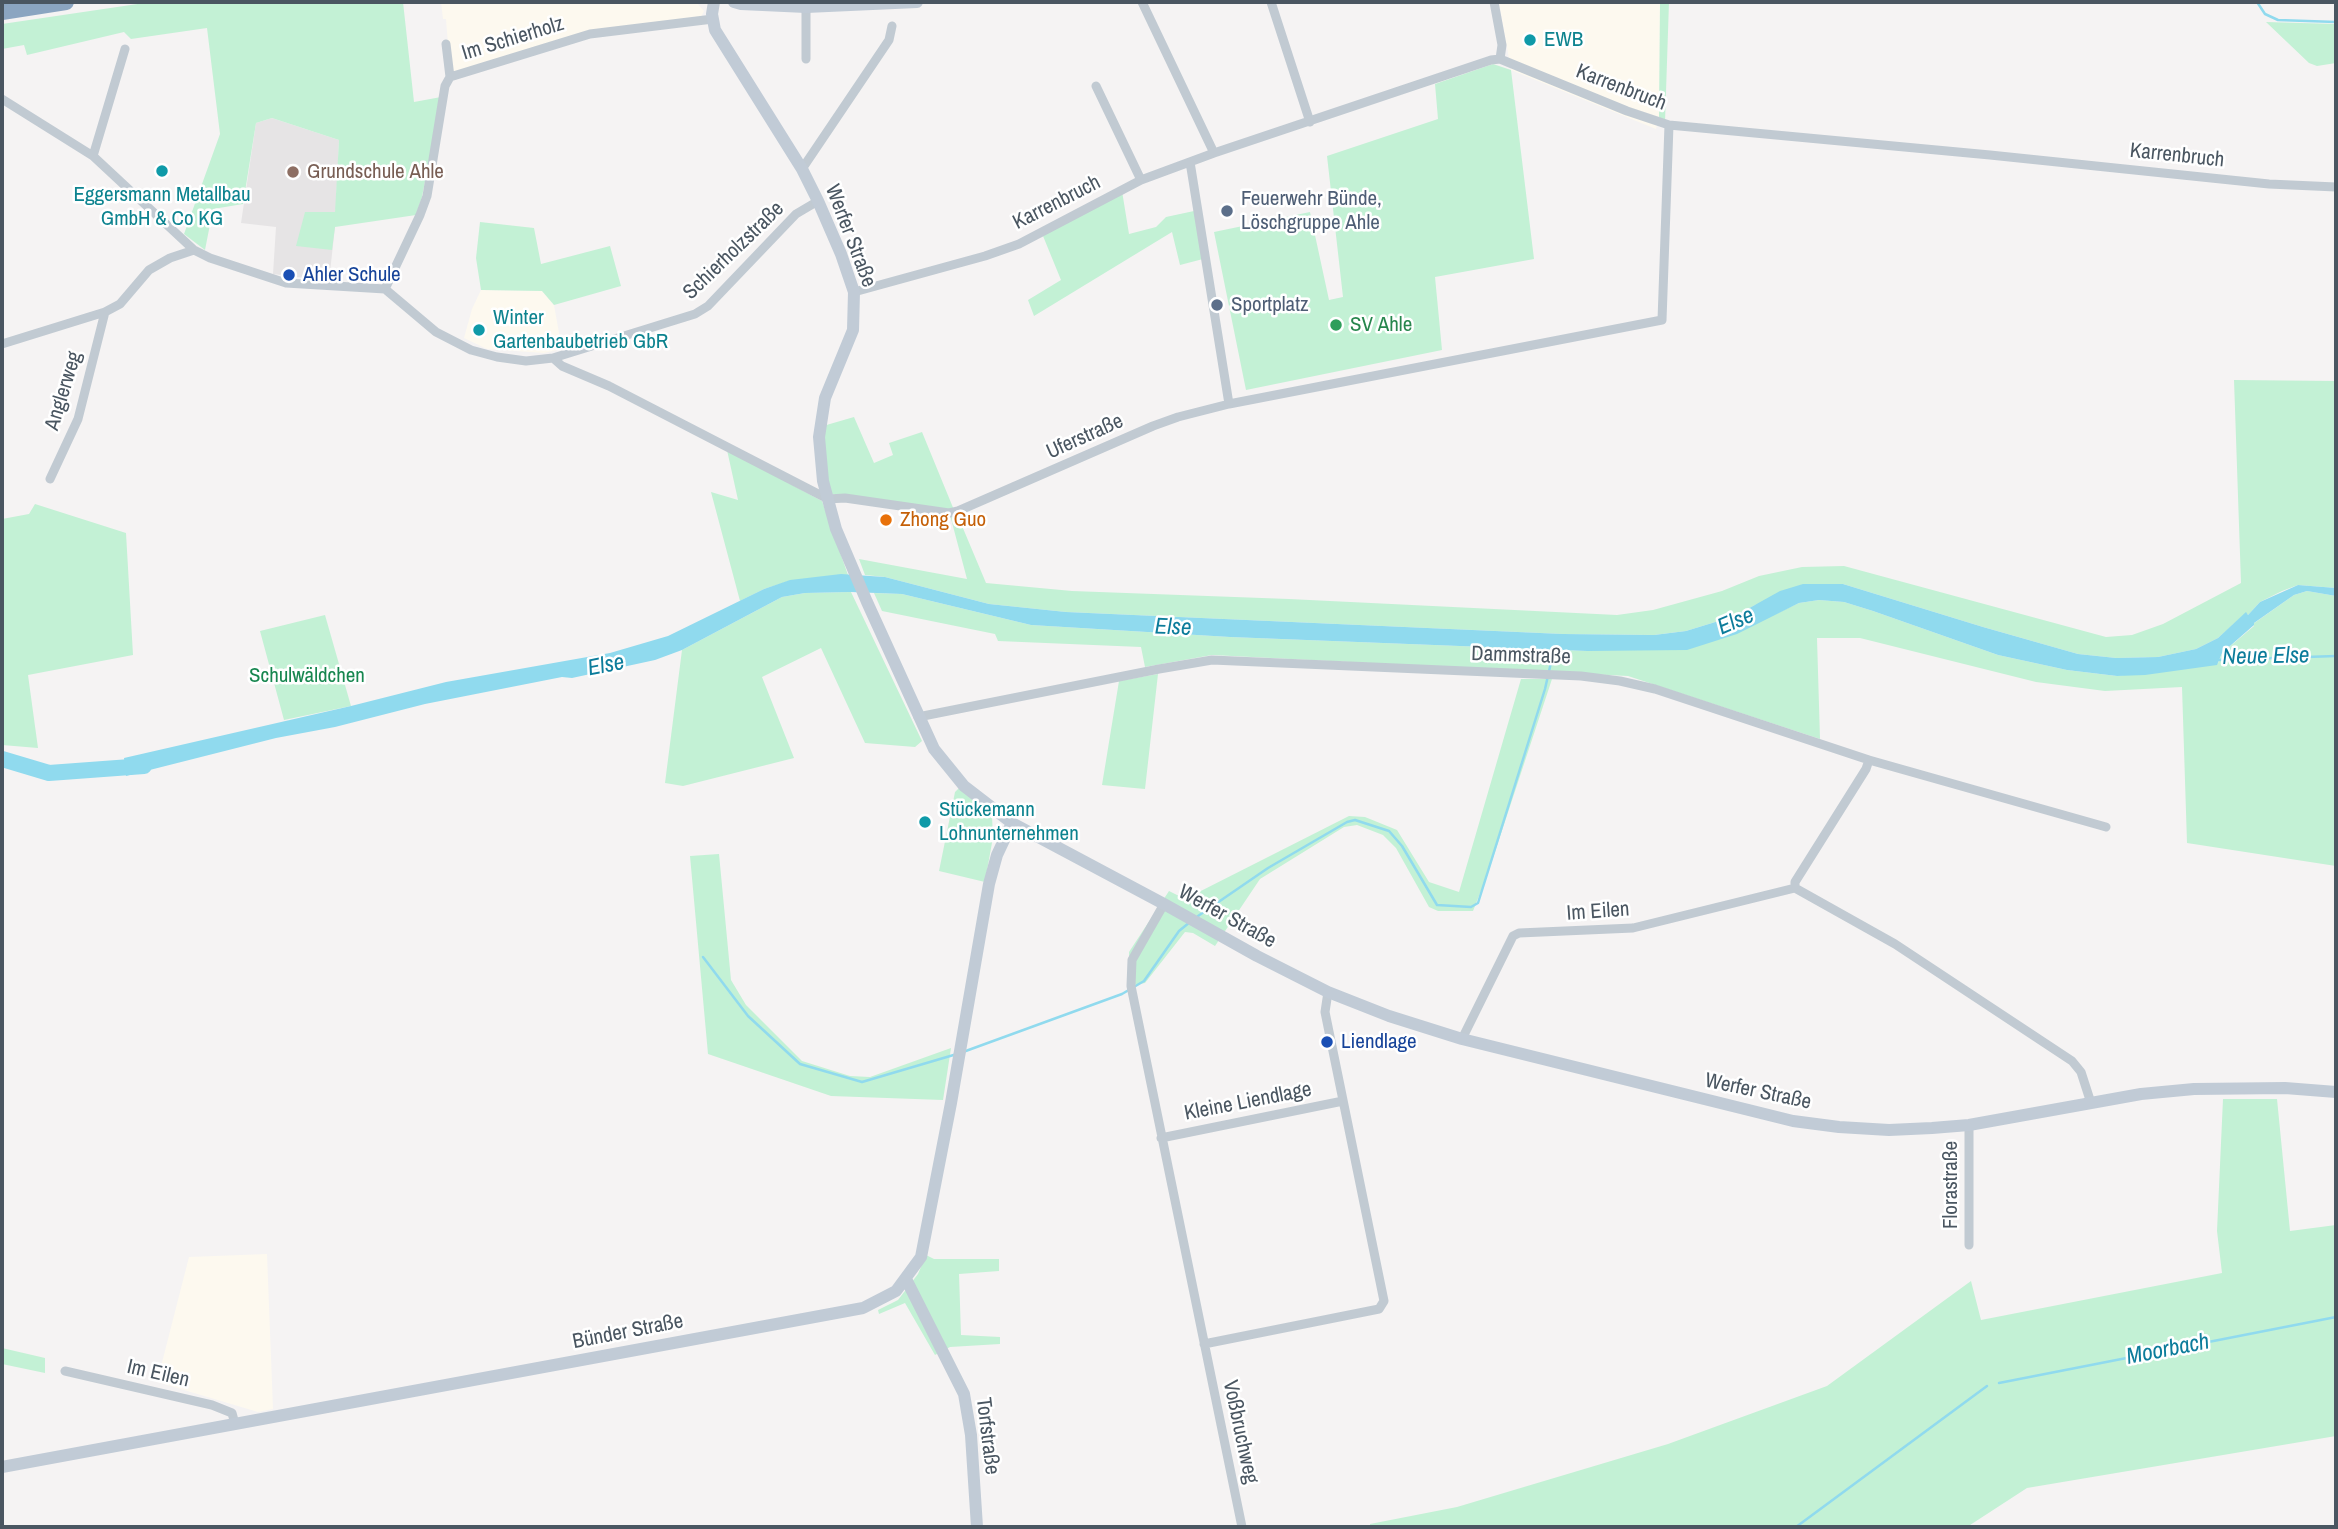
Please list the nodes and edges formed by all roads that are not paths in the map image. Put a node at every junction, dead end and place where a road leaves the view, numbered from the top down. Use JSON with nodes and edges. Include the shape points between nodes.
{"nodes":[{"id":1,"x":66,"y":2,"type":"edge"},
{"id":2,"x":714,"y":2,"type":"edge"},
{"id":3,"x":734,"y":2,"type":"edge"},
{"id":4,"x":918,"y":2,"type":"edge"},
{"id":5,"x":1142,"y":2,"type":"edge"},
{"id":6,"x":1271,"y":2,"type":"edge"},
{"id":7,"x":1494,"y":2,"type":"edge"},
{"id":8,"x":806,"y":7,"type":"junction"},
{"id":9,"x":2,"y":12,"type":"edge"},
{"id":10,"x":713,"y":19,"type":"junction"},
{"id":11,"x":892,"y":26,"type":"dead end"},
{"id":12,"x":446,"y":44,"type":"dead end"},
{"id":13,"x":125,"y":49,"type":"dead end"},
{"id":14,"x":806,"y":59,"type":"dead end"},
{"id":15,"x":1500,"y":59,"type":"junction"},
{"id":16,"x":450,"y":77,"type":"junction"},
{"id":17,"x":1096,"y":86,"type":"dead end"},
{"id":18,"x":2,"y":99,"type":"edge"},
{"id":19,"x":1310,"y":122,"type":"junction"},
{"id":20,"x":1668,"y":125,"type":"junction"},
{"id":21,"x":1214,"y":153,"type":"junction"},
{"id":22,"x":93,"y":156,"type":"junction"},
{"id":23,"x":1190,"y":162,"type":"junction"},
{"id":24,"x":802,"y":169,"type":"junction"},
{"id":25,"x":1141,"y":180,"type":"junction"},
{"id":26,"x":2336,"y":187,"type":"edge"},
{"id":27,"x":818,"y":201,"type":"junction"},
{"id":28,"x":194,"y":250,"type":"junction"},
{"id":29,"x":385,"y":289,"type":"junction"},
{"id":30,"x":854,"y":292,"type":"junction"},
{"id":31,"x":105,"y":312,"type":"junction"},
{"id":32,"x":2,"y":344,"type":"edge"},
{"id":33,"x":553,"y":358,"type":"junction"},
{"id":34,"x":1229,"y":404,"type":"junction"},
{"id":35,"x":50,"y":479,"type":"dead end"},
{"id":36,"x":828,"y":499,"type":"junction"},
{"id":37,"x":918,"y":717,"type":"junction"},
{"id":38,"x":1869,"y":761,"type":"junction"},
{"id":39,"x":1012,"y":823,"type":"junction"},
{"id":40,"x":2106,"y":827,"type":"dead end"},
{"id":41,"x":1795,"y":888,"type":"junction"},
{"id":42,"x":1164,"y":904,"type":"junction"},
{"id":43,"x":1328,"y":992,"type":"junction"},
{"id":44,"x":1462,"y":1039,"type":"junction"},
{"id":45,"x":2336,"y":1092,"type":"edge"},
{"id":46,"x":1343,"y":1101,"type":"junction"},
{"id":47,"x":2091,"y":1103,"type":"junction"},
{"id":48,"x":1969,"y":1125,"type":"junction"},
{"id":49,"x":1161,"y":1138,"type":"junction"},
{"id":50,"x":1969,"y":1245,"type":"dead end"},
{"id":51,"x":906,"y":1279,"type":"junction"},
{"id":52,"x":1204,"y":1344,"type":"junction"},
{"id":53,"x":65,"y":1371,"type":"dead end"},
{"id":54,"x":235,"y":1424,"type":"junction"},
{"id":55,"x":2,"y":1468,"type":"edge"},
{"id":56,"x":977,"y":1527,"type":"edge"},
{"id":57,"x":1242,"y":1527,"type":"edge"}],
"edges":[{"from":1,"to":9,"type":"highway"},
{"from":2,"to":10,"type":"main road","name":"Werfer Straße"},
{"from":3,"to":8,"type":"main road"},
{"from":4,"to":8,"type":"main road"},
{"from":5,"to":21,"type":"street"},
{"from":6,"to":19,"type":"street"},
{"from":7,"to":15,"type":"street"},
{"from":8,"to":14,"type":"street"},
{"from":10,"to":16,"type":"street","name":"Im Schierholz","via":[[590,34]]},
{"from":10,"to":24,"type":"main road","name":"Werfer Straße","via":[[715,30]]},
{"from":11,"to":24,"type":"street","via":[[889,40]]},
{"from":12,"to":16,"type":"street","name":"Im Schierholz"},
{"from":13,"to":22,"type":"street"},
{"from":15,"to":19,"type":"street","name":"Karrenbruch"},
{"from":15,"to":20,"type":"street","name":"Karrenbruch"},
{"from":16,"to":29,"type":"street","name":"Im Schierholz","via":[[427,196]]},
{"from":17,"to":25,"type":"street"},
{"from":18,"to":22,"type":"street"},
{"from":19,"to":21,"type":"street","name":"Karrenbruch"},
{"from":20,"to":26,"type":"street","name":"Karrenbruch"},
{"from":20,"to":34,"type":"street","name":"Uferstraße","via":[[1662,320]]},
{"from":21,"to":23,"type":"street","name":"Karrenbruch"},
{"from":22,"to":28,"type":"street"},
{"from":23,"to":25,"type":"street","name":"Karrenbruch"},
{"from":23,"to":34,"type":"street"},
{"from":24,"to":27,"type":"main road","name":"Werfer Straße"},
{"from":25,"to":30,"type":"street","name":"Karrenbruch","via":[[1019,244]]},
{"from":27,"to":30,"type":"main road","name":"Werfer Straße"},
{"from":27,"to":33,"type":"street","name":"Schierholzstraße","via":[[796,214],[695,314]]},
{"from":28,"to":29,"type":"street","via":[[286,283]]},
{"from":28,"to":31,"type":"street","via":[[149,270],[120,304]]},
{"from":29,"to":33,"type":"street","name":"Schierholzstraße","via":[[436,332],[471,350],[526,361]]},
{"from":30,"to":36,"type":"main road","name":"Werfer Straße","via":[[853,330],[820,419],[819,460]]},
{"from":31,"to":32,"type":"street"},
{"from":31,"to":35,"type":"street","name":"Anglerweg","via":[[78,419]]},
{"from":33,"to":36,"type":"street","name":"Uferstraße"},
{"from":34,"to":36,"type":"street","name":"Uferstraße","via":[[1153,426],[958,511]]},
{"from":36,"to":37,"type":"main road","name":"Werfer Straße","via":[[849,561]]},
{"from":37,"to":38,"type":"street","name":"Dammstraße","via":[[1212,660],[1581,676],[1655,689]]},
{"from":37,"to":39,"type":"main road","name":"Werfer Straße","via":[[934,749],[964,786]]},
{"from":38,"to":40,"type":"street","name":"Dammstraße"},
{"from":38,"to":41,"type":"street"},
{"from":39,"to":42,"type":"main road","name":"Werfer Straße"},
{"from":39,"to":51,"type":"main road","name":"Bünder Straße","via":[[997,855],[979,937],[921,1257]]},
{"from":41,"to":44,"type":"street","name":"Im Eilen","via":[[1633,928],[1519,933],[1513,936]]},
{"from":41,"to":47,"type":"street","via":[[1895,944],[2072,1061],[2081,1072]]},
{"from":42,"to":43,"type":"main road","name":"Werfer Straße"},
{"from":42,"to":49,"type":"street","via":[[1132,960],[1131,986]]},
{"from":43,"to":44,"type":"main road","name":"Werfer Straße"},
{"from":43,"to":46,"type":"street","via":[[1325,1012]]},
{"from":44,"to":48,"type":"main road","name":"Werfer Straße","via":[[1793,1121],[1889,1130]]},
{"from":45,"to":47,"type":"main road","name":"Werfer Straße","via":[[2205,1089]]},
{"from":46,"to":49,"type":"street","name":"Kleine Liendlage"},
{"from":46,"to":52,"type":"street","via":[[1384,1301],[1379,1309]]},
{"from":47,"to":48,"type":"main road","name":"Werfer Straße"},
{"from":48,"to":50,"type":"street","name":"Florastraße"},
{"from":49,"to":52,"type":"street"},
{"from":51,"to":54,"type":"main road","name":"Bünder Straße","via":[[896,1291],[863,1308]]},
{"from":51,"to":56,"type":"main road","name":"Torfstraße","via":[[964,1394]]},
{"from":52,"to":57,"type":"street","name":"Voßbruchweg"},
{"from":53,"to":54,"type":"street","name":"Im Eilen","via":[[212,1405],[232,1413]]},
{"from":54,"to":55,"type":"main road","name":"Bünder Straße"}]}
